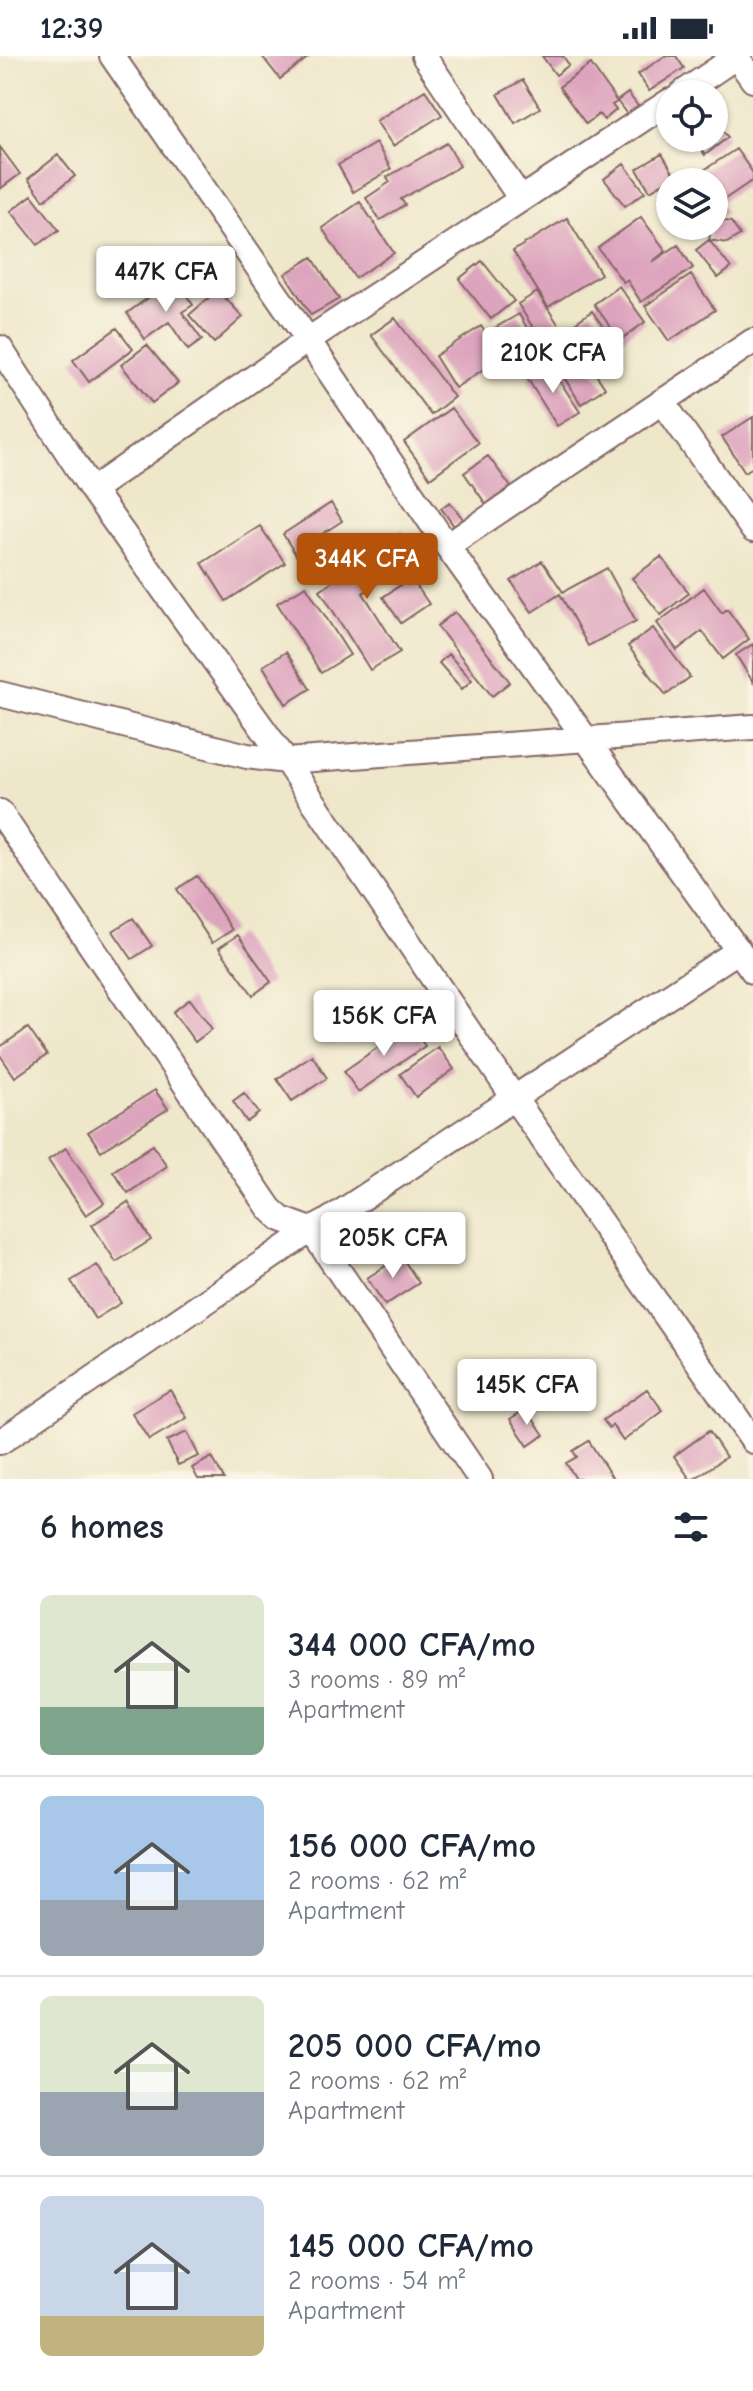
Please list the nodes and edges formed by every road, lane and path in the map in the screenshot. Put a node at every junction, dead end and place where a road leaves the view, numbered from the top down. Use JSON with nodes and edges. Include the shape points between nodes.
{"nodes":[{"id":1,"x":112,"y":56,"type":"edge"},
{"id":2,"x":424,"y":56,"type":"edge"},
{"id":3,"x":736,"y":56,"type":"edge"},
{"id":4,"x":701,"y":80,"type":"edge"},
{"id":5,"x":753,"y":80,"type":"edge"},
{"id":6,"x":656,"y":110,"type":"edge"},
{"id":7,"x":521,"y":199,"type":"junction"},
{"id":8,"x":308,"y":340,"type":"junction"},
{"id":9,"x":753,"y":341,"type":"edge"},
{"id":10,"x":0,"y":348,"type":"edge"},
{"id":11,"x":662,"y":401,"type":"junction"},
{"id":12,"x":92,"y":490,"type":"junction"},
{"id":13,"x":753,"y":530,"type":"edge"},
{"id":14,"x":447,"y":546,"type":"junction"},
{"id":15,"x":0,"y":694,"type":"edge"},
{"id":16,"x":753,"y":727,"type":"edge"},
{"id":17,"x":588,"y":741,"type":"junction"},
{"id":18,"x":286,"y":761,"type":"junction"},
{"id":19,"x":0,"y":812,"type":"edge"},
{"id":20,"x":739,"y":950,"type":"junction"},
{"id":21,"x":753,"y":971,"type":"edge"},
{"id":22,"x":514,"y":1098,"type":"junction"},
{"id":23,"x":311,"y":1230,"type":"junction"},
{"id":24,"x":753,"y":1441,"type":"edge"},
{"id":25,"x":0,"y":1442,"type":"edge"},
{"id":26,"x":480,"y":1479,"type":"edge"}],
"edges":[{"from":1,"to":8,"type":"street"},
{"from":2,"to":7,"type":"street"},
{"from":3,"to":4,"type":"street"},
{"from":3,"to":5,"type":"street"},
{"from":6,"to":7,"type":"street"},
{"from":7,"to":8,"type":"street"},
{"from":8,"to":12,"type":"street"},
{"from":8,"to":14,"type":"street"},
{"from":9,"to":11,"type":"street"},
{"from":10,"to":12,"type":"street"},
{"from":11,"to":13,"type":"street"},
{"from":11,"to":14,"type":"street"},
{"from":12,"to":18,"type":"street"},
{"from":14,"to":17,"type":"street"},
{"from":15,"to":18,"type":"street","via":[[247,756]]},
{"from":16,"to":17,"type":"street"},
{"from":17,"to":18,"type":"street"},
{"from":17,"to":20,"type":"street"},
{"from":18,"to":22,"type":"street"},
{"from":19,"to":23,"type":"street","via":[[270,1209]]},
{"from":20,"to":21,"type":"street"},
{"from":20,"to":22,"type":"street"},
{"from":22,"to":23,"type":"street"},
{"from":22,"to":24,"type":"street"},
{"from":23,"to":25,"type":"street"},
{"from":23,"to":26,"type":"street"}]}
